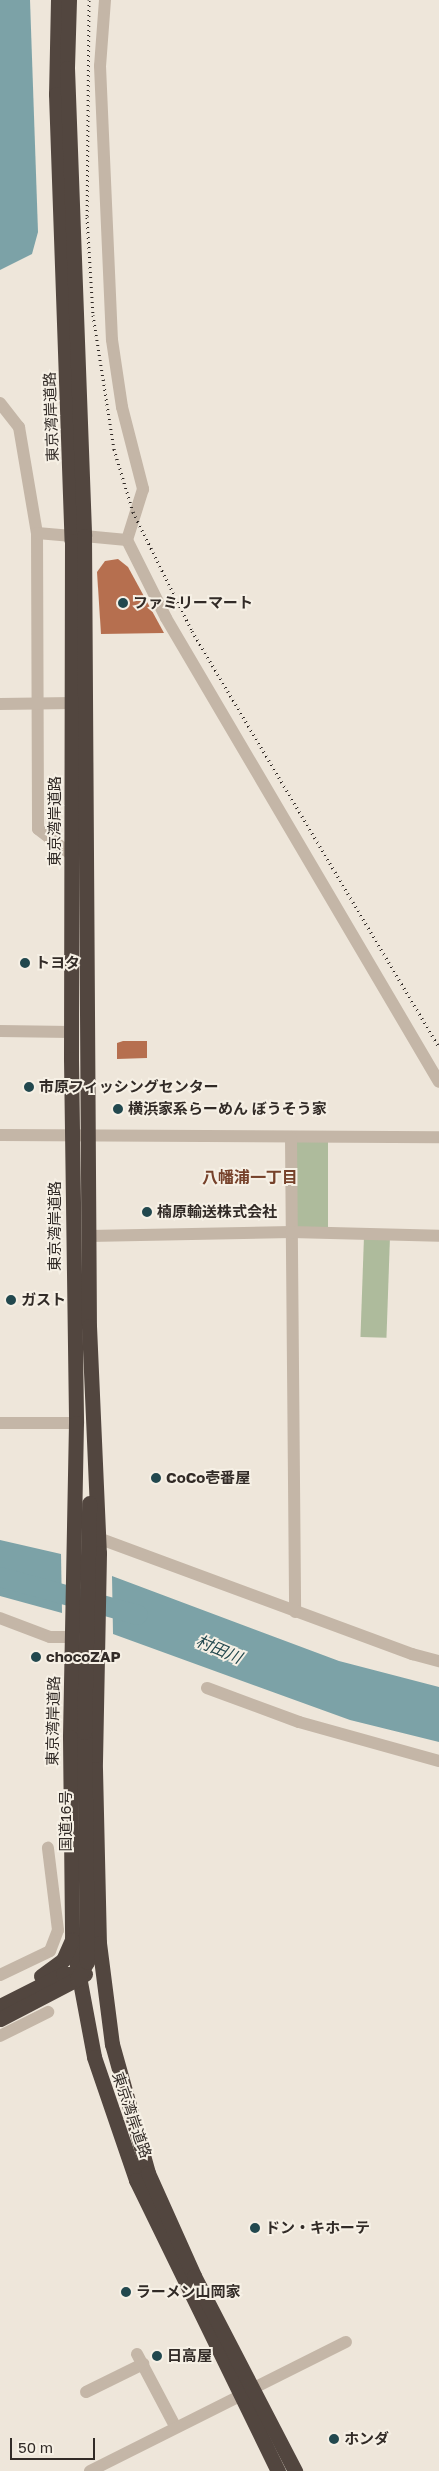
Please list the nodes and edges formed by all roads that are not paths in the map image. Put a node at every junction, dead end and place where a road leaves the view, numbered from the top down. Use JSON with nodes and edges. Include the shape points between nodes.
{"nodes":[{"id":1,"x":58,"y":0,"type":"edge"},
{"id":2,"x":69,"y":0,"type":"edge"},
{"id":3,"x":105,"y":0,"type":"edge"},
{"id":4,"x":0,"y":403,"type":"edge"},
{"id":5,"x":37,"y":533,"type":"junction"},
{"id":6,"x":78,"y":536,"type":"junction"},
{"id":7,"x":127,"y":540,"type":"junction"},
{"id":8,"x":36,"y":703,"type":"junction"},
{"id":9,"x":72,"y":703,"type":"junction"},
{"id":10,"x":0,"y":704,"type":"edge"},
{"id":11,"x":73,"y":856,"type":"junction"},
{"id":12,"x":0,"y":1030,"type":"edge"},
{"id":13,"x":72,"y":1032,"type":"junction"},
{"id":14,"x":439,"y":1082,"type":"edge"},
{"id":15,"x":0,"y":1135,"type":"edge"},
{"id":16,"x":72,"y":1135,"type":"junction"},
{"id":17,"x":88,"y":1135,"type":"junction"},
{"id":18,"x":439,"y":1137,"type":"edge"},
{"id":19,"x":291,"y":1138,"type":"junction"},
{"id":20,"x":291,"y":1232,"type":"junction"},
{"id":21,"x":89,"y":1236,"type":"junction"},
{"id":22,"x":439,"y":1236,"type":"edge"},
{"id":23,"x":0,"y":1423,"type":"edge"},
{"id":24,"x":76,"y":1423,"type":"junction"},
{"id":25,"x":94,"y":1450,"type":"junction"},
{"id":26,"x":98,"y":1538,"type":"junction"},
{"id":27,"x":86,"y":1550,"type":"junction"},
{"id":28,"x":295,"y":1612,"type":"junction"},
{"id":29,"x":0,"y":1618,"type":"edge"},
{"id":30,"x":81,"y":1634,"type":"junction"},
{"id":31,"x":439,"y":1661,"type":"edge"},
{"id":32,"x":208,"y":1688,"type":"dead end"},
{"id":33,"x":439,"y":1761,"type":"edge"},
{"id":34,"x":48,"y":1848,"type":"dead end"},
{"id":35,"x":72,"y":1939,"type":"junction"},
{"id":36,"x":0,"y":1975,"type":"edge"},
{"id":37,"x":79,"y":1975,"type":"junction"},
{"id":38,"x":104,"y":1989,"type":"junction"},
{"id":39,"x":0,"y":1997,"type":"edge"},
{"id":40,"x":0,"y":2006,"type":"edge"},
{"id":41,"x":48,"y":2012,"type":"dead end"},
{"id":42,"x":0,"y":2019,"type":"edge"},
{"id":43,"x":0,"y":2036,"type":"edge"},
{"id":44,"x":346,"y":2342,"type":"dead end"},
{"id":45,"x":86,"y":2392,"type":"dead end"},
{"id":46,"x":247,"y":2392,"type":"junction"},
{"id":47,"x":175,"y":2426,"type":"junction"},
{"id":48,"x":90,"y":2471,"type":"edge"},
{"id":49,"x":278,"y":2471,"type":"edge"},
{"id":50,"x":296,"y":2471,"type":"edge"}],
"edges":[{"from":1,"to":6,"type":"highway","name":"東京湾岸道路","via":[[56,94]]},
{"from":2,"to":6,"type":"highway","name":"東京湾岸道路","via":[[67,68]]},
{"from":3,"to":7,"type":"street","via":[[100,66],[112,340],[122,406],[143,489]]},
{"from":4,"to":5,"type":"street","via":[[19,427]]},
{"from":5,"to":6,"type":"street"},
{"from":5,"to":8,"type":"street"},
{"from":6,"to":7,"type":"street"},
{"from":6,"to":9,"type":"highway","name":"東京湾岸道路"},
{"from":6,"to":17,"type":"highway","name":"東京湾岸道路"},
{"from":7,"to":14,"type":"street","via":[[166,618]]},
{"from":8,"to":9,"type":"street"},
{"from":8,"to":10,"type":"street"},
{"from":8,"to":11,"type":"street","via":[[38,829]]},
{"from":9,"to":11,"type":"highway","name":"東京湾岸道路"},
{"from":11,"to":13,"type":"highway","name":"東京湾岸道路"},
{"from":12,"to":13,"type":"street"},
{"from":13,"to":16,"type":"highway","name":"東京湾岸道路"},
{"from":15,"to":16,"type":"street"},
{"from":16,"to":17,"type":"street"},
{"from":16,"to":24,"type":"highway","name":"東京湾岸道路"},
{"from":17,"to":19,"type":"street"},
{"from":17,"to":21,"type":"highway","name":"東京湾岸道路"},
{"from":18,"to":19,"type":"street"},
{"from":19,"to":20,"type":"street"},
{"from":20,"to":21,"type":"street"},
{"from":20,"to":22,"type":"street"},
{"from":20,"to":28,"type":"street"},
{"from":21,"to":25,"type":"highway","name":"東京湾岸道路"},
{"from":23,"to":24,"type":"street"},
{"from":24,"to":27,"type":"highway","name":"東京湾岸道路"},
{"from":25,"to":26,"type":"highway","name":"東京湾岸道路"},
{"from":25,"to":27,"type":"highway"},
{"from":26,"to":27,"type":"highway","name":"東京湾岸道路"},
{"from":26,"to":28,"type":"street"},
{"from":27,"to":30,"type":"highway","name":"東京湾岸道路"},
{"from":27,"to":30,"type":"highway","name":"東京湾岸道路"},
{"from":28,"to":31,"type":"street"},
{"from":29,"to":30,"type":"street","via":[[50,1637]]},
{"from":30,"to":35,"type":"highway","name":"東京湾岸道路"},
{"from":30,"to":37,"type":"highway","name":"国道16号","via":[[87,1962]]},
{"from":30,"to":38,"type":"highway","name":"東京湾岸道路"},
{"from":32,"to":33,"type":"street","via":[[299,1722]]},
{"from":34,"to":36,"type":"street","via":[[58,1930],[50,1951]]},
{"from":35,"to":37,"type":"highway","name":"東京湾岸道路"},
{"from":35,"to":39,"type":"highway","via":[[63,1960],[52,1970]]},
{"from":37,"to":38,"type":"highway"},
{"from":37,"to":40,"type":"highway","via":[[63,1974]]},
{"from":37,"to":42,"type":"highway"},
{"from":37,"to":46,"type":"highway","name":"東京湾岸道路","via":[[100,2077],[136,2180]]},
{"from":38,"to":46,"type":"highway","name":"東京湾岸道路","via":[[124,2095],[148,2173]]},
{"from":41,"to":43,"type":"street"},
{"from":44,"to":46,"type":"street"},
{"from":45,"to":47,"type":"street","via":[[140,2359]]},
{"from":46,"to":47,"type":"street"},
{"from":46,"to":49,"type":"highway","name":"東京湾岸道路"},
{"from":46,"to":50,"type":"highway","name":"東京湾岸道路"},
{"from":47,"to":48,"type":"street"}]}
